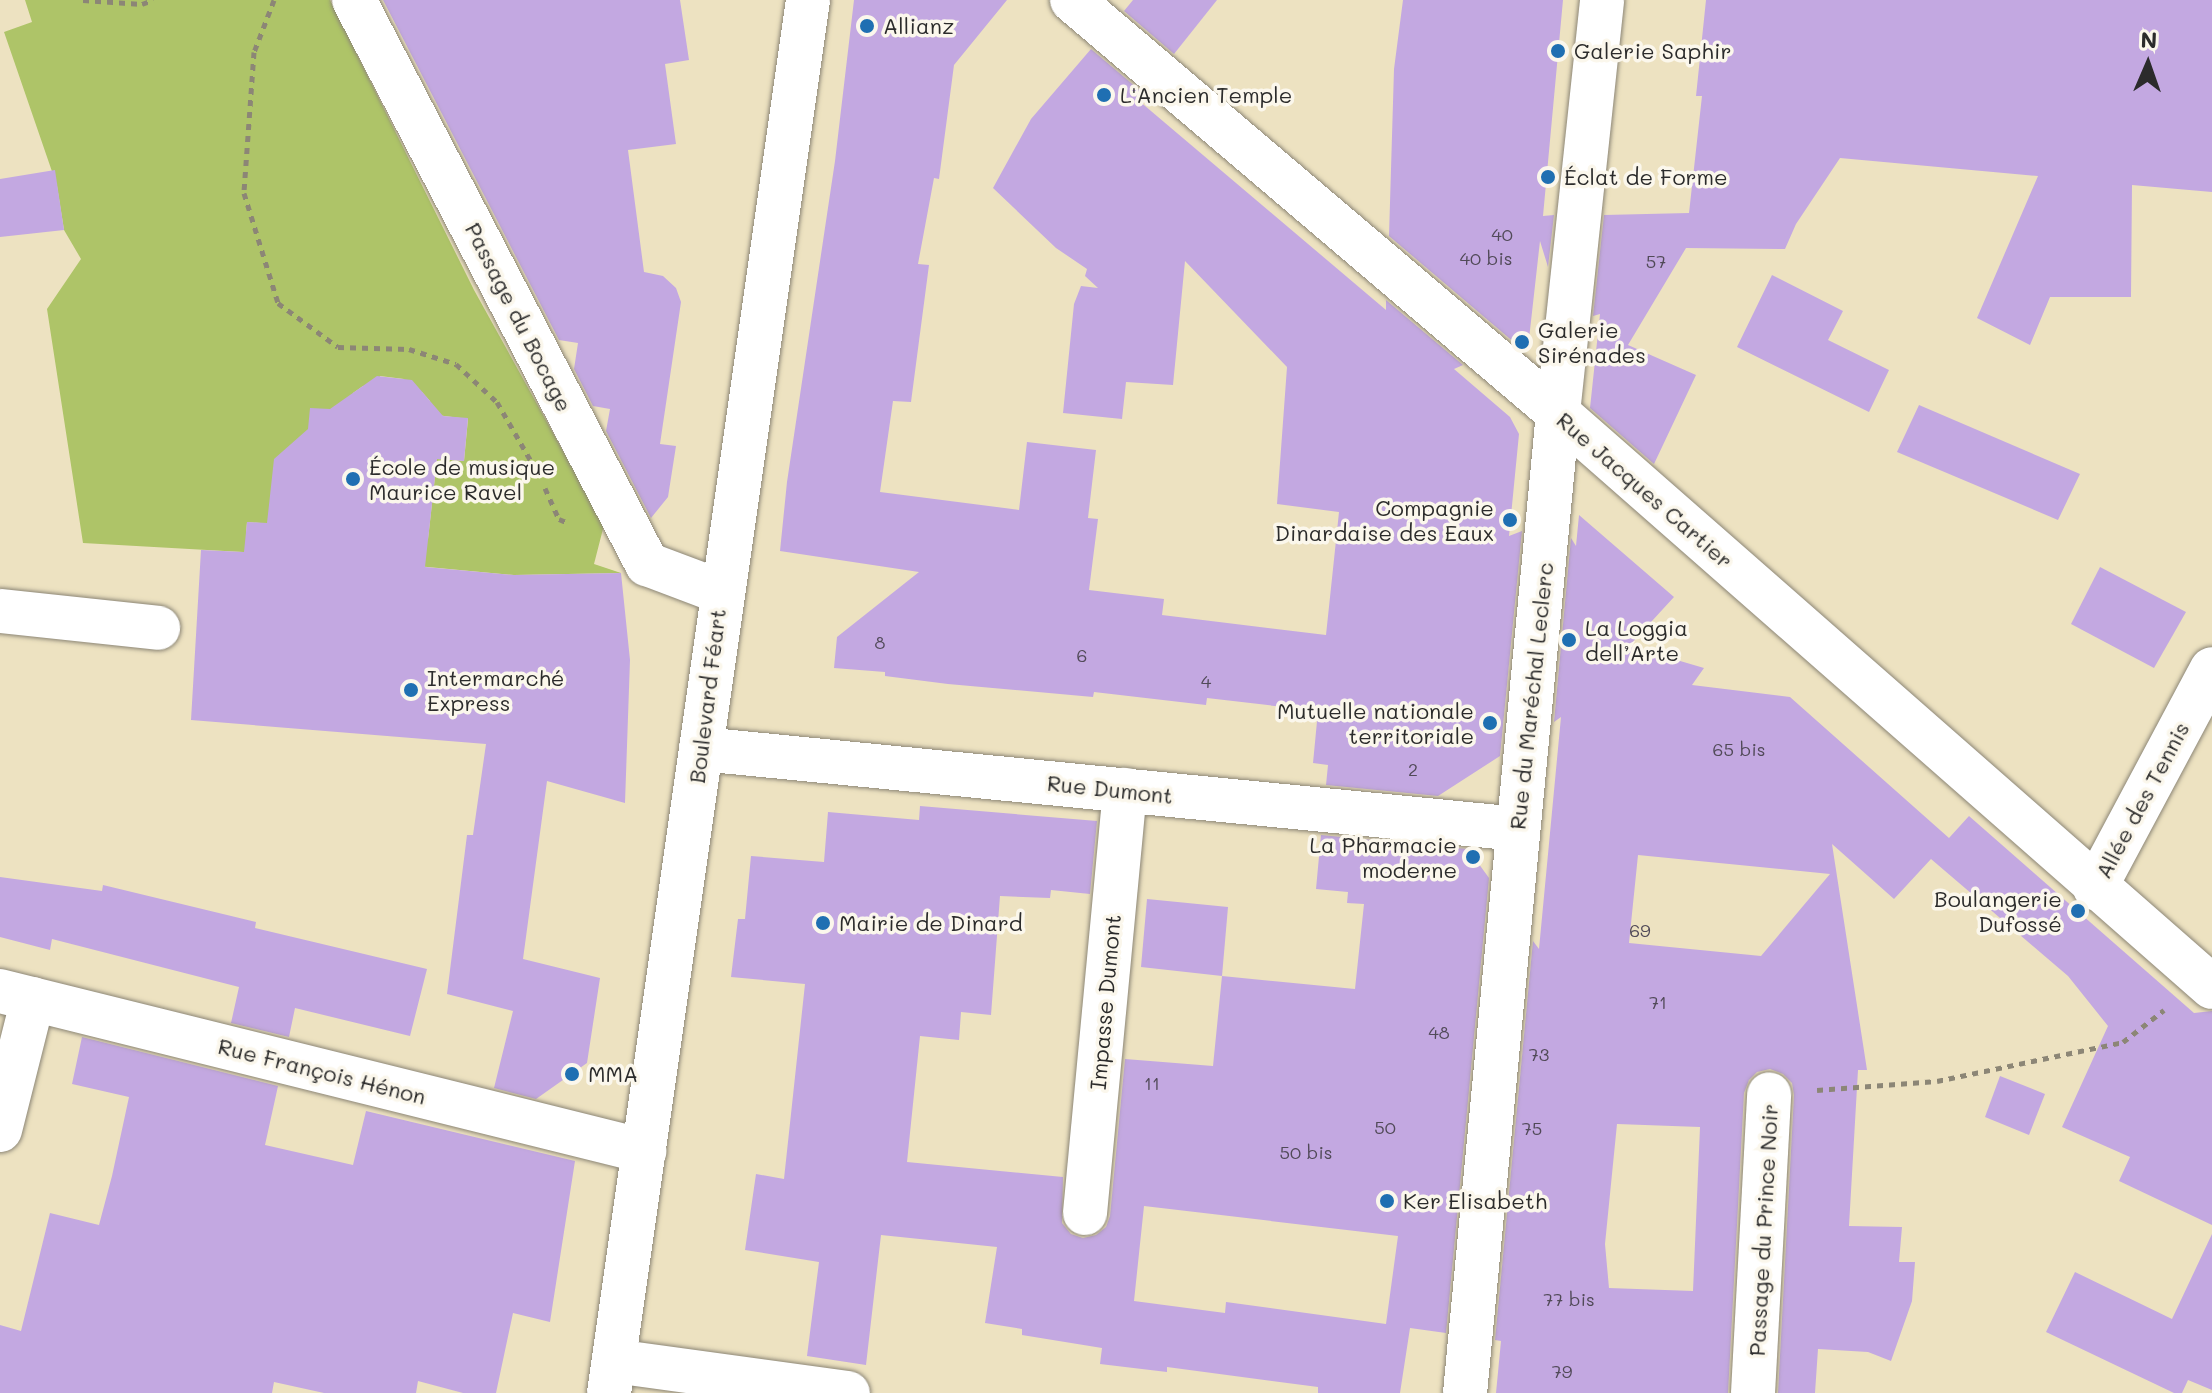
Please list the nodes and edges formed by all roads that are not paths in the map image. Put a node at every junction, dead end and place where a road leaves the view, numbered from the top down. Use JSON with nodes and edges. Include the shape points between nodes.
{"nodes":[{"id":1,"x":354,"y":0,"type":"edge"},
{"id":2,"x":808,"y":0,"type":"edge"},
{"id":3,"x":1072,"y":0,"type":"edge"},
{"id":4,"x":1602,"y":0,"type":"edge"},
{"id":5,"x":1558,"y":413,"type":"junction"},
{"id":6,"x":721,"y":592,"type":"junction"},
{"id":7,"x":0,"y":611,"type":"edge"},
{"id":8,"x":158,"y":628,"type":"dead end"},
{"id":9,"x":2212,"y":669,"type":"edge"},
{"id":10,"x":701,"y":749,"type":"junction"},
{"id":11,"x":1125,"y":790,"type":"junction"},
{"id":12,"x":1518,"y":829,"type":"junction"},
{"id":13,"x":2095,"y":888,"type":"junction"},
{"id":14,"x":2207,"y":983,"type":"edge"},
{"id":15,"x":16,"y":995,"type":"edge"},
{"id":16,"x":1769,"y":1094,"type":"road end"},
{"id":17,"x":0,"y":1130,"type":"edge"},
{"id":18,"x":644,"y":1151,"type":"junction"},
{"id":19,"x":1085,"y":1213,"type":"dead end"},
{"id":20,"x":612,"y":1377,"type":"edge"},
{"id":21,"x":848,"y":1393,"type":"edge"},
{"id":22,"x":1465,"y":1393,"type":"edge"},
{"id":23,"x":1753,"y":1393,"type":"edge"}],
"edges":[{"from":1,"to":6,"type":"street","name":"Passage du Bocage","via":[[647,564]]},
{"from":2,"to":6,"type":"street","name":"Boulevard Féart"},
{"from":3,"to":5,"type":"street","name":"Rue Jacques Cartier"},
{"from":4,"to":5,"type":"street","name":"Rue du Maréchal Leclerc"},
{"from":5,"to":12,"type":"street","name":"Rue du Maréchal Leclerc"},
{"from":5,"to":13,"type":"street","name":"Rue Jacques Cartier"},
{"from":6,"to":10,"type":"street","name":"Boulevard Féart"},
{"from":7,"to":8,"type":"street"},
{"from":9,"to":13,"type":"street","name":"Allée des Tennis"},
{"from":10,"to":11,"type":"street","name":"Rue Dumont"},
{"from":10,"to":18,"type":"street","name":"Boulevard Féart"},
{"from":11,"to":12,"type":"street","name":"Rue Dumont"},
{"from":11,"to":19,"type":"street","name":"Impasse Dumont"},
{"from":12,"to":22,"type":"street","name":"Rue du Maréchal Leclerc"},
{"from":13,"to":14,"type":"street","name":"Rue Jacques Cartier"},
{"from":15,"to":17,"type":"street"},
{"from":15,"to":18,"type":"street","name":"Rue François Hénon"},
{"from":16,"to":23,"type":"street","name":"Passage du Prince Noir"},
{"from":18,"to":20,"type":"street","name":"Boulevard Féart"},
{"from":20,"to":21,"type":"street"}]}
